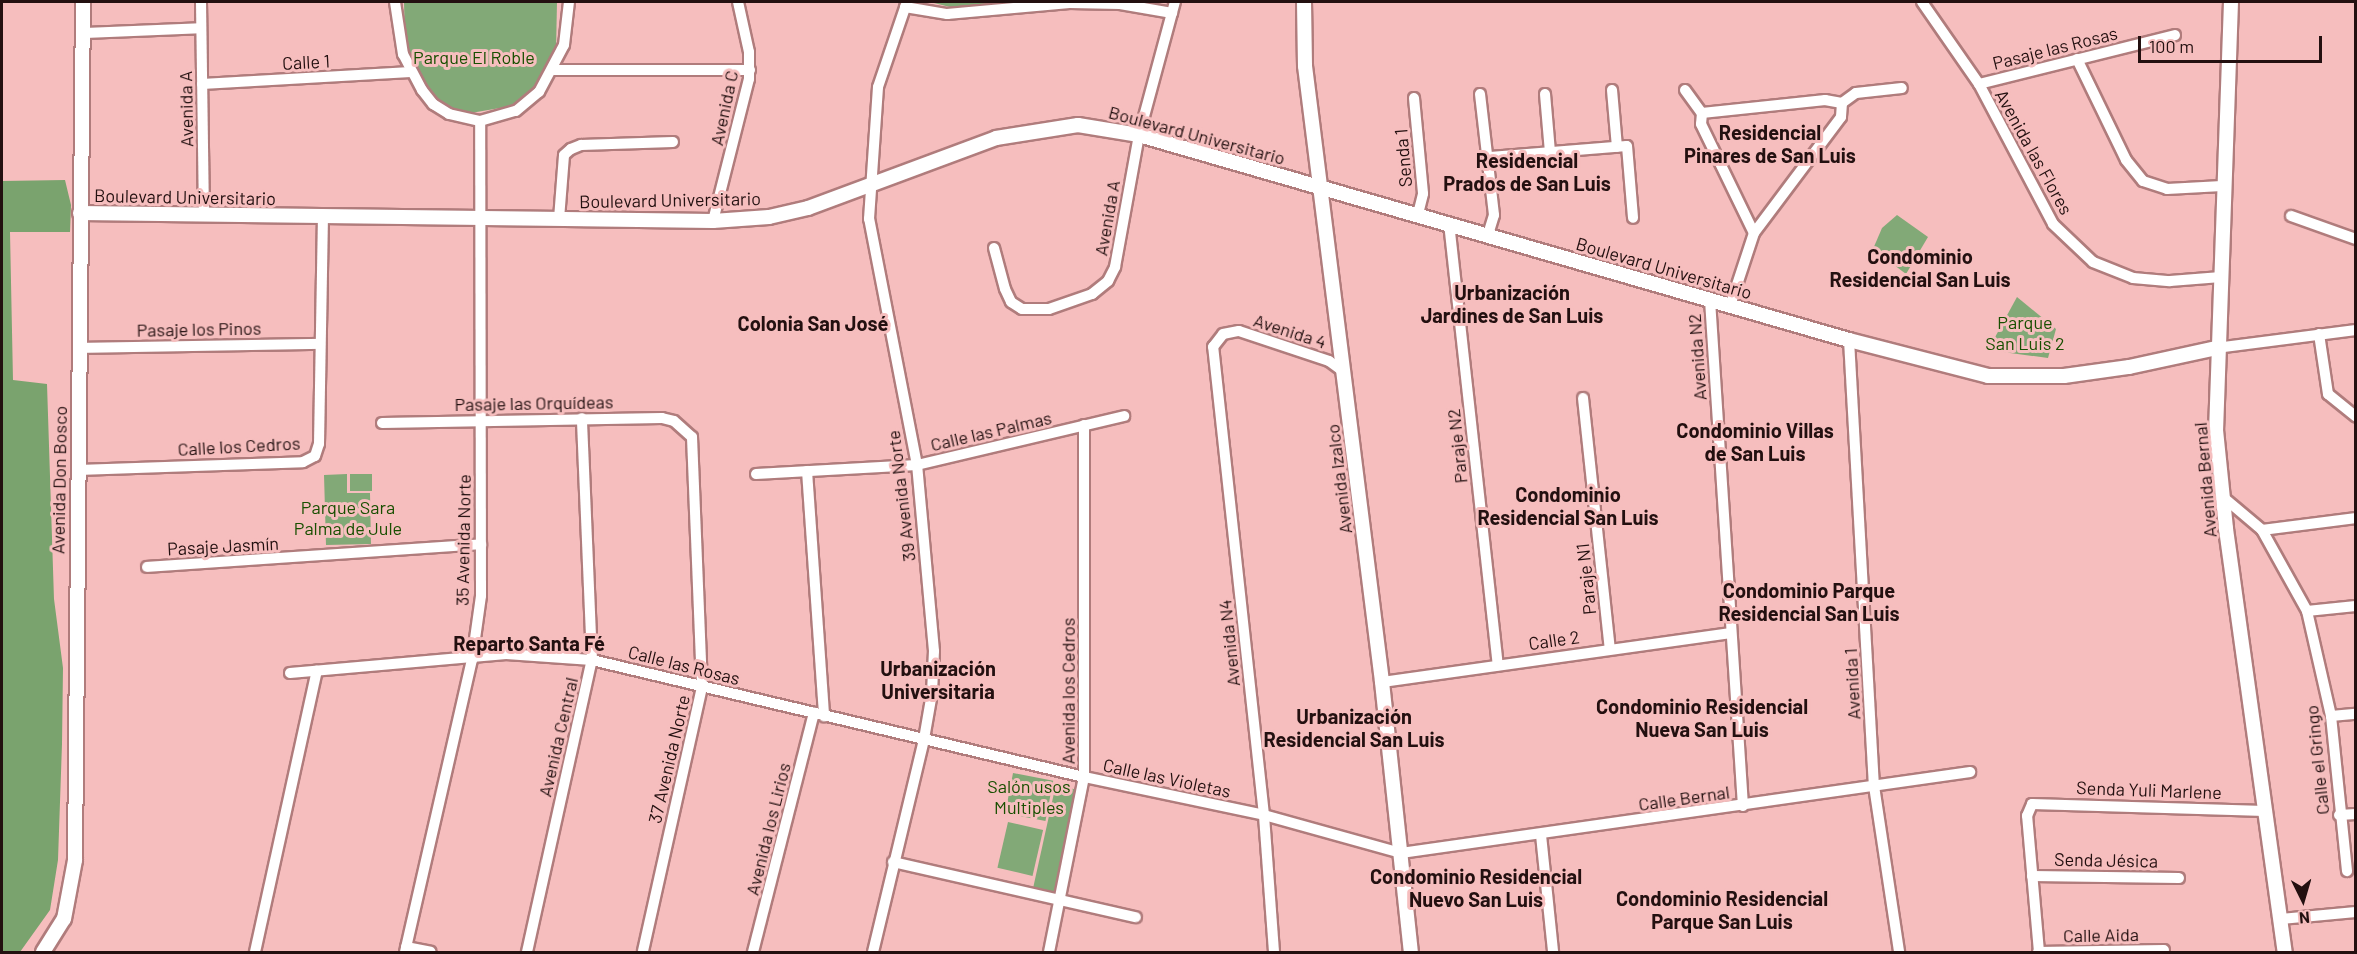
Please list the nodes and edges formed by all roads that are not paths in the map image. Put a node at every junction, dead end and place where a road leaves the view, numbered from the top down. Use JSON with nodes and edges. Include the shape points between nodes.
{"nodes":[{"id":1,"x":83,"y":2,"type":"edge"},
{"id":2,"x":201,"y":2,"type":"edge"},
{"id":3,"x":395,"y":2,"type":"edge"},
{"id":4,"x":569,"y":2,"type":"edge"},
{"id":5,"x":738,"y":2,"type":"edge"},
{"id":6,"x":1304,"y":2,"type":"edge"},
{"id":7,"x":1922,"y":2,"type":"edge"},
{"id":8,"x":2231,"y":2,"type":"edge"},
{"id":9,"x":906,"y":4,"type":"edge"},
{"id":10,"x":1173,"y":7,"type":"edge"},
{"id":11,"x":201,"y":28,"type":"junction"},
{"id":12,"x":84,"y":33,"type":"junction"},
{"id":13,"x":2175,"y":35,"type":"dead end"},
{"id":14,"x":2077,"y":59,"type":"junction"},
{"id":15,"x":554,"y":70,"type":"junction"},
{"id":16,"x":750,"y":70,"type":"junction"},
{"id":17,"x":411,"y":72,"type":"junction"},
{"id":18,"x":202,"y":84,"type":"junction"},
{"id":19,"x":1979,"y":84,"type":"junction"},
{"id":20,"x":1902,"y":88,"type":"dead end"},
{"id":21,"x":1612,"y":90,"type":"dead end"},
{"id":22,"x":1685,"y":90,"type":"dead end"},
{"id":23,"x":1480,"y":94,"type":"dead end"},
{"id":24,"x":1545,"y":94,"type":"dead end"},
{"id":25,"x":1414,"y":98,"type":"dead end"},
{"id":26,"x":1842,"y":103,"type":"junction"},
{"id":27,"x":1702,"y":113,"type":"junction"},
{"id":28,"x":480,"y":121,"type":"junction"},
{"id":29,"x":1139,"y":135,"type":"junction"},
{"id":30,"x":673,"y":142,"type":"dead end"},
{"id":31,"x":1622,"y":146,"type":"junction"},
{"id":32,"x":1550,"y":152,"type":"junction"},
{"id":33,"x":1490,"y":157,"type":"junction"},
{"id":34,"x":868,"y":185,"type":"junction"},
{"id":35,"x":2222,"y":186,"type":"junction"},
{"id":36,"x":1320,"y":187,"type":"junction"},
{"id":37,"x":80,"y":213,"type":"junction"},
{"id":38,"x":1418,"y":214,"type":"junction"},
{"id":39,"x":204,"y":215,"type":"junction"},
{"id":40,"x":2291,"y":216,"type":"dead end"},
{"id":41,"x":323,"y":218,"type":"junction"},
{"id":42,"x":480,"y":218,"type":"junction"},
{"id":43,"x":1633,"y":218,"type":"dead end"},
{"id":44,"x":559,"y":219,"type":"junction"},
{"id":45,"x":714,"y":221,"type":"junction"},
{"id":46,"x":1449,"y":223,"type":"junction"},
{"id":47,"x":1754,"y":232,"type":"junction"},
{"id":48,"x":1488,"y":235,"type":"junction"},
{"id":49,"x":2355,"y":239,"type":"edge"},
{"id":50,"x":994,"y":248,"type":"dead end"},
{"id":51,"x":2221,"y":277,"type":"junction"},
{"id":52,"x":1710,"y":300,"type":"junction"},
{"id":53,"x":1730,"y":306,"type":"junction"},
{"id":54,"x":2355,"y":330,"type":"edge"},
{"id":55,"x":1223,"y":334,"type":"joint"},
{"id":56,"x":2319,"y":334,"type":"junction"},
{"id":57,"x":1849,"y":340,"type":"junction"},
{"id":58,"x":320,"y":344,"type":"junction"},
{"id":59,"x":80,"y":348,"type":"junction"},
{"id":60,"x":2217,"y":348,"type":"junction"},
{"id":61,"x":1344,"y":372,"type":"junction"},
{"id":62,"x":1583,"y":398,"type":"dead end"},
{"id":63,"x":1124,"y":416,"type":"dead end"},
{"id":64,"x":2355,"y":417,"type":"edge"},
{"id":65,"x":582,"y":418,"type":"junction"},
{"id":66,"x":480,"y":421,"type":"junction"},
{"id":67,"x":382,"y":423,"type":"dead end"},
{"id":68,"x":1084,"y":425,"type":"junction"},
{"id":69,"x":684,"y":429,"type":"joint"},
{"id":70,"x":917,"y":465,"type":"junction"},
{"id":71,"x":78,"y":470,"type":"junction"},
{"id":72,"x":807,"y":471,"type":"junction"},
{"id":73,"x":756,"y":474,"type":"dead end"},
{"id":74,"x":2223,"y":497,"type":"junction"},
{"id":75,"x":2355,"y":518,"type":"edge"},
{"id":76,"x":2262,"y":530,"type":"junction"},
{"id":77,"x":481,"y":544,"type":"junction"},
{"id":78,"x":147,"y":567,"type":"dead end"},
{"id":79,"x":2355,"y":606,"type":"edge"},
{"id":80,"x":2307,"y":611,"type":"junction"},
{"id":81,"x":1730,"y":633,"type":"junction"},
{"id":82,"x":1610,"y":649,"type":"junction"},
{"id":83,"x":472,"y":660,"type":"junction"},
{"id":84,"x":592,"y":660,"type":"junction"},
{"id":85,"x":1498,"y":665,"type":"junction"},
{"id":86,"x":317,"y":671,"type":"junction"},
{"id":87,"x":290,"y":673,"type":"dead end"},
{"id":88,"x":1382,"y":682,"type":"junction"},
{"id":89,"x":702,"y":687,"type":"junction"},
{"id":90,"x":2355,"y":714,"type":"edge"},
{"id":91,"x":819,"y":715,"type":"junction"},
{"id":92,"x":2331,"y":716,"type":"junction"},
{"id":93,"x":924,"y":739,"type":"junction"},
{"id":94,"x":1970,"y":772,"type":"dead end"},
{"id":95,"x":1084,"y":777,"type":"junction"},
{"id":96,"x":1874,"y":786,"type":"junction"},
{"id":97,"x":1743,"y":806,"type":"junction"},
{"id":98,"x":2265,"y":811,"type":"junction"},
{"id":99,"x":2355,"y":814,"type":"edge"},
{"id":100,"x":1264,"y":815,"type":"junction"},
{"id":101,"x":2339,"y":815,"type":"junction"},
{"id":102,"x":1541,"y":835,"type":"junction"},
{"id":103,"x":1401,"y":854,"type":"junction"},
{"id":104,"x":893,"y":862,"type":"junction"},
{"id":105,"x":2347,"y":871,"type":"dead end"},
{"id":106,"x":2032,"y":876,"type":"junction"},
{"id":107,"x":2179,"y":878,"type":"dead end"},
{"id":108,"x":1062,"y":900,"type":"junction"},
{"id":109,"x":2355,"y":912,"type":"edge"},
{"id":110,"x":1136,"y":917,"type":"dead end"},
{"id":111,"x":2281,"y":919,"type":"junction"},
{"id":112,"x":406,"y":950,"type":"edge"},
{"id":113,"x":2164,"y":950,"type":"dead end"},
{"id":114,"x":43,"y":952,"type":"edge"},
{"id":115,"x":255,"y":952,"type":"edge"},
{"id":116,"x":431,"y":952,"type":"edge"},
{"id":117,"x":526,"y":952,"type":"edge"},
{"id":118,"x":643,"y":952,"type":"edge"},
{"id":119,"x":753,"y":952,"type":"edge"},
{"id":120,"x":873,"y":952,"type":"edge"},
{"id":121,"x":1048,"y":952,"type":"edge"},
{"id":122,"x":1274,"y":952,"type":"edge"},
{"id":123,"x":1411,"y":952,"type":"edge"},
{"id":124,"x":1553,"y":952,"type":"edge"},
{"id":125,"x":1899,"y":952,"type":"edge"},
{"id":126,"x":2038,"y":952,"type":"edge"},
{"id":127,"x":2285,"y":952,"type":"edge"}],
"edges":[{"from":1,"to":12,"type":"street","name":"Avenida Don Bosco"},
{"from":2,"to":11,"type":"street","name":"Avenida A"},
{"from":3,"to":17,"type":"street","via":[[398,37]]},
{"from":4,"to":15,"type":"street","via":[[567,33]]},
{"from":5,"to":16,"type":"street","name":"Avenida C"},
{"from":6,"to":36,"type":"street","name":"Avenida Izalco","via":[[1305,66]]},
{"from":7,"to":19,"type":"street","name":"Avenida las Flores"},
{"from":8,"to":35,"type":"street","name":"Avenida Bernal"},
{"from":9,"to":10,"type":"street","via":[[947,14],[1070,3]]},
{"from":9,"to":34,"type":"street","name":"39 Avenida Norte","via":[[878,87]]},
{"from":10,"to":29,"type":"street","name":"Avenida A"},
{"from":11,"to":12,"type":"street"},
{"from":11,"to":18,"type":"street","name":"Avenida A"},
{"from":12,"to":37,"type":"street","name":"Avenida Don Bosco"},
{"from":13,"to":14,"type":"street","name":"Pasaje las Rosas"},
{"from":14,"to":19,"type":"street","name":"Pasaje las Rosas"},
{"from":14,"to":35,"type":"street","via":[[2126,160],[2143,181],[2168,189]]},
{"from":15,"to":16,"type":"street"},
{"from":15,"to":28,"type":"street","via":[[539,92],[516,111]]},
{"from":16,"to":45,"type":"street","name":"Avenida C"},
{"from":17,"to":18,"type":"street","name":"Calle 1"},
{"from":17,"to":28,"type":"street","via":[[433,104],[449,114]]},
{"from":18,"to":39,"type":"street","name":"Avenida A"},
{"from":19,"to":51,"type":"street","name":"Avenida las Flores","via":[[2053,224],[2093,262],[2133,278],[2170,281]]},
{"from":20,"to":26,"type":"street","via":[[1857,93]]},
{"from":21,"to":31,"type":"street"},
{"from":22,"to":27,"type":"street"},
{"from":23,"to":33,"type":"street"},
{"from":24,"to":32,"type":"street"},
{"from":25,"to":38,"type":"street","name":"Senda 1","via":[[1423,194]]},
{"from":26,"to":27,"type":"street","via":[[1825,100]]},
{"from":26,"to":47,"type":"street","via":[[1841,117]]},
{"from":27,"to":47,"type":"street","via":[[1701,123]]},
{"from":28,"to":42,"type":"street","name":"35 Avenida Norte"},
{"from":29,"to":34,"type":"street","name":"Boulevard Universitario","via":[[1078,125],[1024,131]]},
{"from":29,"to":36,"type":"street","name":"Boulevard Universitario"},
{"from":29,"to":50,"type":"street","name":"Avenida A","via":[[1115,267],[1108,281],[1092,294],[1049,309],[1022,309],[1011,302],[1005,289]]},
{"from":30,"to":44,"type":"street","via":[[581,145],[571,149],[564,155]]},
{"from":31,"to":32,"type":"street"},
{"from":31,"to":43,"type":"street"},
{"from":32,"to":33,"type":"street"},
{"from":33,"to":48,"type":"street","via":[[1494,215]]},
{"from":34,"to":45,"type":"street","name":"Boulevard Universitario","via":[[794,212]]},
{"from":34,"to":70,"type":"street","name":"39 Avenida Norte","via":[[869,219]]},
{"from":35,"to":51,"type":"street","name":"Avenida Bernal"},
{"from":36,"to":38,"type":"street","name":"Boulevard Universitario"},
{"from":36,"to":61,"type":"street","name":"Avenida Izalco"},
{"from":37,"to":39,"type":"street","name":"Boulevard Universitario"},
{"from":37,"to":59,"type":"street","name":"Avenida Don Bosco"},
{"from":38,"to":46,"type":"street","name":"Boulevard Universitario"},
{"from":39,"to":41,"type":"street","name":"Boulevard Universitario"},
{"from":40,"to":49,"type":"street"},
{"from":41,"to":42,"type":"street","name":"Boulevard Universitario"},
{"from":41,"to":58,"type":"street"},
{"from":42,"to":44,"type":"street","name":"Boulevard Universitario"},
{"from":42,"to":66,"type":"street","name":"35 Avenida Norte"},
{"from":44,"to":45,"type":"street","name":"Boulevard Universitario"},
{"from":46,"to":48,"type":"street","name":"Boulevard Universitario"},
{"from":46,"to":85,"type":"street","name":"Paraje N2"},
{"from":47,"to":53,"type":"street"},
{"from":48,"to":52,"type":"street","name":"Boulevard Universitario"},
{"from":51,"to":60,"type":"street","name":"Avenida Bernal"},
{"from":52,"to":53,"type":"street","name":"Boulevard Universitario"},
{"from":52,"to":81,"type":"street","name":"Avenida N2"},
{"from":53,"to":57,"type":"street","name":"Boulevard Universitario"},
{"from":54,"to":56,"type":"street"},
{"from":55,"to":61,"type":"street","name":"Avenida 4","via":[[1239,331],[1329,361]]},
{"from":55,"to":100,"type":"street","name":"Avenida N4","via":[[1213,346]]},
{"from":56,"to":60,"type":"street"},
{"from":56,"to":64,"type":"street","via":[[2328,394]]},
{"from":57,"to":60,"type":"street","name":"Boulevard Universitario","via":[[1988,376],[2064,376]]},
{"from":57,"to":96,"type":"street","name":"Avenida 1"},
{"from":58,"to":59,"type":"street","name":"Pasaje los Pinos"},
{"from":58,"to":71,"type":"street","name":"Calle los Cedros","via":[[319,444],[315,456],[303,462]]},
{"from":59,"to":71,"type":"street","name":"Avenida Don Bosco"},
{"from":60,"to":74,"type":"street","name":"Avenida Bernal","via":[[2217,430]]},
{"from":61,"to":88,"type":"street","name":"Avenida Izalco"},
{"from":62,"to":82,"type":"street","name":"Paraje N1"},
{"from":63,"to":68,"type":"street","name":"Calle las Palmas"},
{"from":65,"to":66,"type":"street","name":"Pasaje las Orquídeas"},
{"from":65,"to":69,"type":"street","name":"Pasaje las Orquídeas","via":[[662,418]]},
{"from":65,"to":84,"type":"street","name":"Avenida Central"},
{"from":66,"to":67,"type":"street","name":"Pasaje las Orquídeas"},
{"from":66,"to":77,"type":"street","name":"35 Avenida Norte"},
{"from":68,"to":70,"type":"street","name":"Calle las Palmas"},
{"from":68,"to":95,"type":"street","name":"Avenida los Cedros"},
{"from":69,"to":89,"type":"street","name":"37 Avenida Norte","via":[[694,448]]},
{"from":70,"to":72,"type":"street","name":"Calle las Palmas"},
{"from":70,"to":93,"type":"street","name":"39 Avenida Norte","via":[[934,651]]},
{"from":71,"to":114,"type":"street","name":"Avenida Don Bosco","via":[[75,860],[64,919]]},
{"from":72,"to":73,"type":"street","name":"Calle las Palmas"},
{"from":72,"to":91,"type":"street","name":"Avenida los Lirios"},
{"from":74,"to":76,"type":"street","name":"Calle el Gringo"},
{"from":74,"to":98,"type":"street","name":"Avenida Bernal"},
{"from":75,"to":76,"type":"street"},
{"from":76,"to":80,"type":"street","name":"Calle el Gringo"},
{"from":77,"to":78,"type":"street","name":"Pasaje Jasmín"},
{"from":77,"to":83,"type":"street","name":"35 Avenida Norte","via":[[480,596]]},
{"from":79,"to":80,"type":"street"},
{"from":80,"to":92,"type":"street","name":"Calle el Gringo"},
{"from":81,"to":82,"type":"street","name":"Calle 2"},
{"from":81,"to":97,"type":"street","name":"Avenida N2"},
{"from":82,"to":85,"type":"street","name":"Calle 2"},
{"from":83,"to":84,"type":"street","name":"Calle las Rosas","via":[[527,654]]},
{"from":83,"to":86,"type":"street","name":"Calle las Rosas"},
{"from":83,"to":112,"type":"street","name":"35 Avenida Norte"},
{"from":84,"to":89,"type":"street","name":"Calle las Rosas"},
{"from":84,"to":117,"type":"street","name":"Avenida Central"},
{"from":85,"to":88,"type":"street","name":"Calle 2"},
{"from":86,"to":87,"type":"street","name":"Calle las Rosas"},
{"from":86,"to":115,"type":"street"},
{"from":88,"to":103,"type":"street","name":"Avenida Izalco"},
{"from":89,"to":91,"type":"street","name":"Calle las Rosas"},
{"from":89,"to":118,"type":"street","name":"37 Avenida Norte"},
{"from":90,"to":92,"type":"street"},
{"from":91,"to":93,"type":"street","name":"Calle las Rosas"},
{"from":91,"to":119,"type":"street","name":"Avenida los Lirios"},
{"from":92,"to":101,"type":"street","name":"Calle el Gringo"},
{"from":93,"to":95,"type":"street","name":"Calle las Violetas"},
{"from":93,"to":104,"type":"street","name":"39 Avenida Norte"},
{"from":94,"to":96,"type":"street","name":"Calle Bernal"},
{"from":95,"to":100,"type":"street","name":"Calle las Violetas"},
{"from":95,"to":108,"type":"street","name":"Avenida los Cedros"},
{"from":96,"to":97,"type":"street","name":"Calle Bernal"},
{"from":96,"to":125,"type":"street","name":"Avenida 1"},
{"from":97,"to":102,"type":"street","name":"Calle Bernal"},
{"from":98,"to":106,"type":"street","name":"Senda Yuli Marlene","via":[[2032,804],[2027,816]]},
{"from":98,"to":111,"type":"street","name":"Avenida Bernal"},
{"from":99,"to":101,"type":"street"},
{"from":100,"to":103,"type":"street","name":"Calle las Violetas"},
{"from":100,"to":122,"type":"street","name":"Avenida N4"},
{"from":101,"to":105,"type":"street","name":"Calle el Gringo"},
{"from":102,"to":103,"type":"street","name":"Calle Bernal"},
{"from":102,"to":124,"type":"street"},
{"from":103,"to":123,"type":"street","name":"Avenida Izalco"},
{"from":104,"to":108,"type":"street"},
{"from":104,"to":120,"type":"street","name":"39 Avenida Norte"},
{"from":106,"to":107,"type":"street","name":"Senda Jésica"},
{"from":106,"to":126,"type":"street"},
{"from":108,"to":110,"type":"street"},
{"from":108,"to":121,"type":"street","name":"Avenida los Cedros"},
{"from":109,"to":111,"type":"street"},
{"from":111,"to":127,"type":"street","name":"Avenida Bernal"},
{"from":112,"to":116,"type":"street"},
{"from":113,"to":126,"type":"street","name":"Calle Aida"}]}
